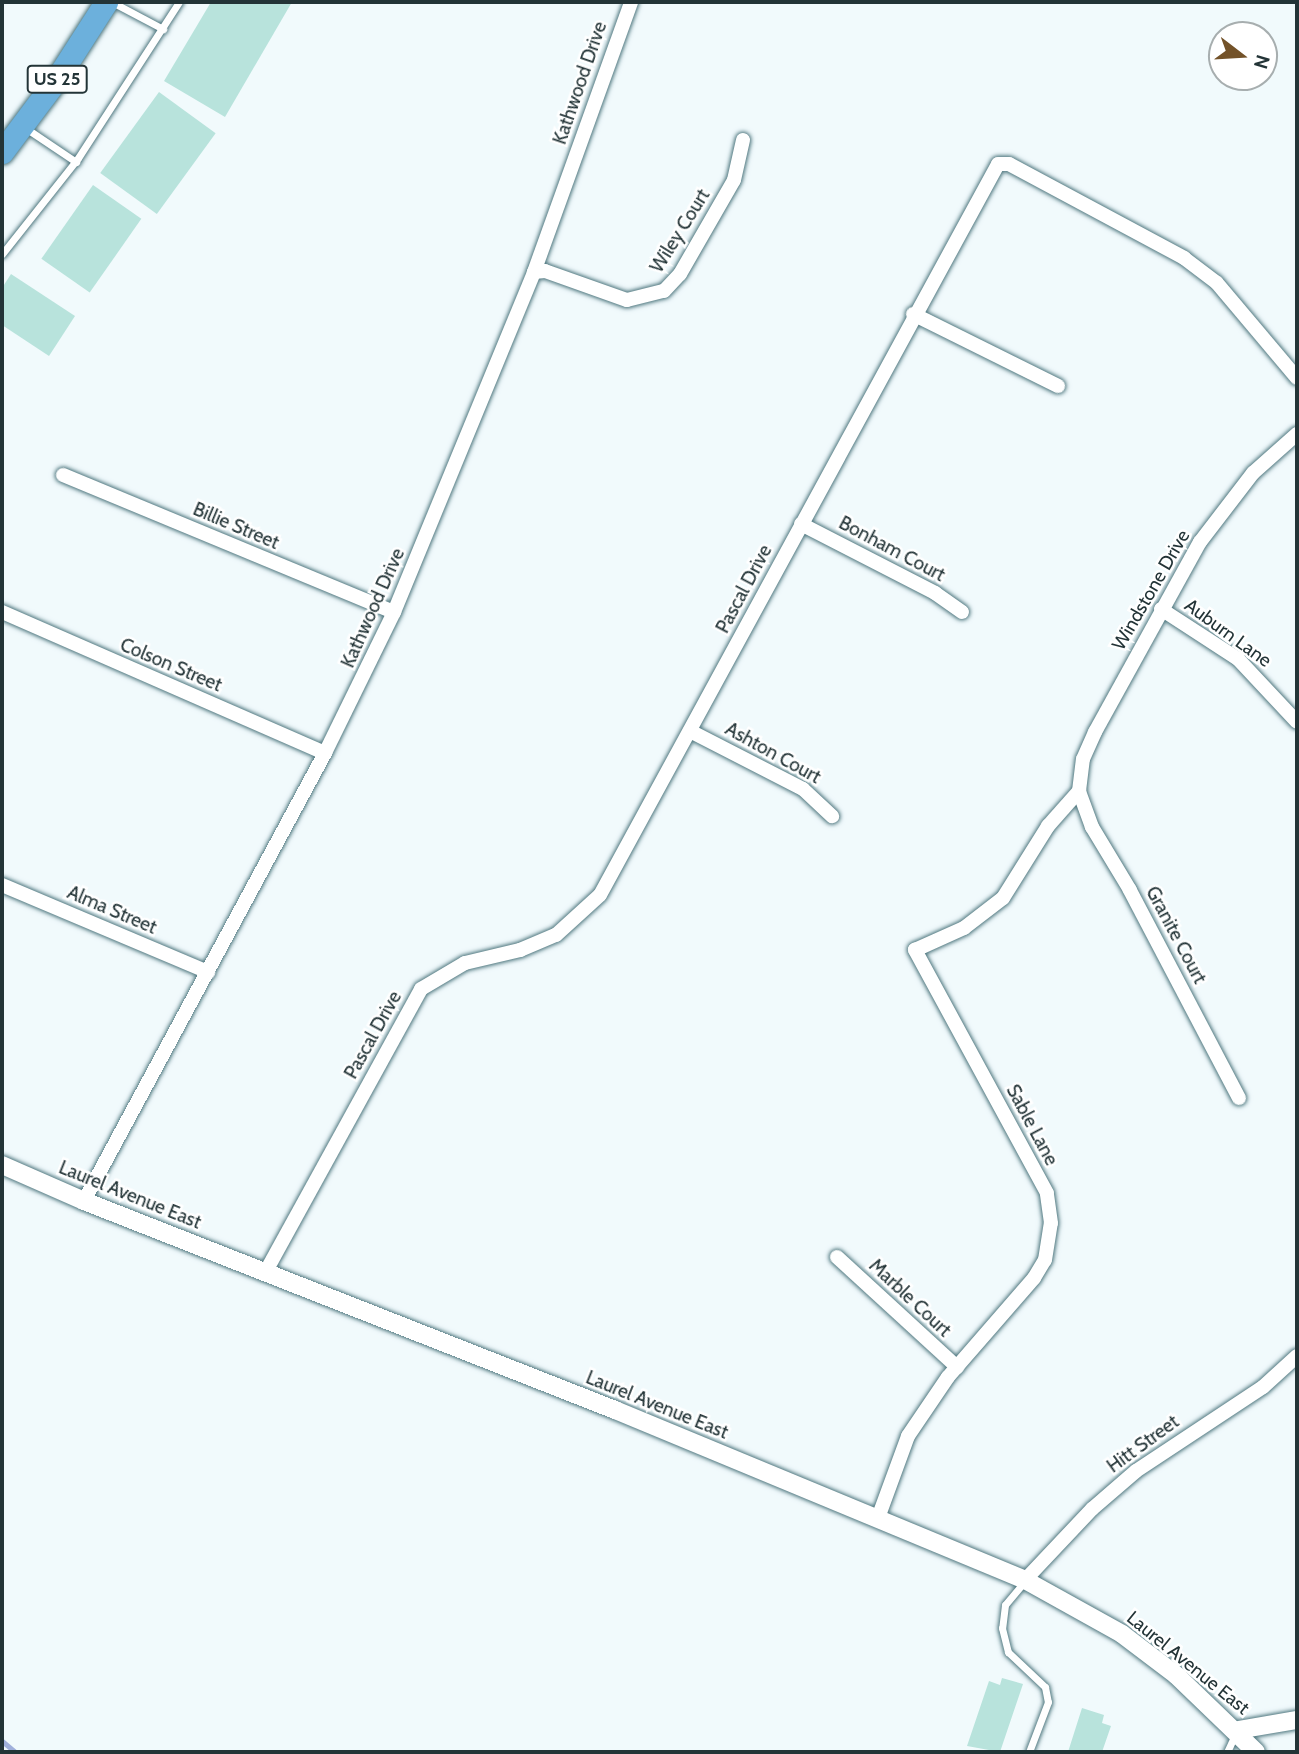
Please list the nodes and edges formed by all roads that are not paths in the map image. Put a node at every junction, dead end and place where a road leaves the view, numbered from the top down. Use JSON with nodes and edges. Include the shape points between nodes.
{"nodes":[{"id":1,"x":106,"y":2,"type":"edge"},
{"id":2,"x":112,"y":2,"type":"edge"},
{"id":3,"x":180,"y":2,"type":"edge"},
{"id":4,"x":631,"y":2,"type":"edge"},
{"id":5,"x":163,"y":29,"type":"junction"},
{"id":6,"x":23,"y":126,"type":"junction"},
{"id":7,"x":743,"y":141,"type":"dead end"},
{"id":8,"x":2,"y":151,"type":"edge"},
{"id":9,"x":76,"y":162,"type":"junction"},
{"id":10,"x":2,"y":254,"type":"edge"},
{"id":11,"x":534,"y":272,"type":"junction"},
{"id":12,"x":914,"y":314,"type":"junction"},
{"id":13,"x":1297,"y":377,"type":"edge"},
{"id":14,"x":1058,"y":386,"type":"dead end"},
{"id":15,"x":1297,"y":434,"type":"edge"},
{"id":16,"x":63,"y":475,"type":"dead end"},
{"id":17,"x":801,"y":524,"type":"junction"},
{"id":18,"x":1161,"y":609,"type":"junction"},
{"id":19,"x":2,"y":612,"type":"edge"},
{"id":20,"x":394,"y":612,"type":"junction"},
{"id":21,"x":962,"y":612,"type":"dead end"},
{"id":22,"x":1297,"y":722,"type":"edge"},
{"id":23,"x":690,"y":731,"type":"junction"},
{"id":24,"x":325,"y":753,"type":"junction"},
{"id":25,"x":1079,"y":791,"type":"junction"},
{"id":26,"x":832,"y":816,"type":"dead end"},
{"id":27,"x":2,"y":885,"type":"edge"},
{"id":28,"x":208,"y":972,"type":"junction"},
{"id":29,"x":1239,"y":1098,"type":"dead end"},
{"id":30,"x":2,"y":1165,"type":"edge"},
{"id":31,"x":84,"y":1202,"type":"junction"},
{"id":32,"x":837,"y":1257,"type":"dead end"},
{"id":33,"x":265,"y":1273,"type":"junction"},
{"id":34,"x":1297,"y":1356,"type":"edge"},
{"id":35,"x":957,"y":1367,"type":"junction"},
{"id":36,"x":878,"y":1518,"type":"junction"},
{"id":37,"x":1026,"y":1580,"type":"junction"},
{"id":38,"x":1297,"y":1720,"type":"edge"},
{"id":39,"x":1238,"y":1730,"type":"junction"},
{"id":40,"x":1029,"y":1752,"type":"edge"},
{"id":41,"x":1227,"y":1752,"type":"edge"},
{"id":42,"x":1256,"y":1752,"type":"edge"}],
"edges":[{"from":1,"to":6,"type":"highway","number":"US 25"},
{"from":2,"to":5,"type":"lane"},
{"from":3,"to":5,"type":"lane"},
{"from":4,"to":11,"type":"street","name":"Kathwood Drive"},
{"from":5,"to":9,"type":"lane"},
{"from":6,"to":8,"type":"highway","number":"US 25"},
{"from":6,"to":9,"type":"lane"},
{"from":7,"to":11,"type":"street","name":"Wiley Court","via":[[734,180],[680,274],[664,291],[627,300],[545,271]]},
{"from":9,"to":10,"type":"lane"},
{"from":11,"to":20,"type":"street","name":"Kathwood Drive"},
{"from":12,"to":13,"type":"street","name":"Pascal Drive","via":[[998,164],[1009,164],[1148,237],[1217,283]]},
{"from":12,"to":14,"type":"street"},
{"from":12,"to":17,"type":"street","name":"Pascal Drive"},
{"from":15,"to":18,"type":"street","name":"Windstone Drive","via":[[1226,504]]},
{"from":16,"to":20,"type":"street","name":"Billie Street"},
{"from":17,"to":21,"type":"street","name":"Bonham Court","via":[[935,593]]},
{"from":17,"to":23,"type":"street","name":"Pascal Drive"},
{"from":18,"to":22,"type":"street","name":"Auburn Lane","via":[[1246,666]]},
{"from":18,"to":25,"type":"street","name":"Windstone Drive","via":[[1094,732],[1083,759]]},
{"from":19,"to":24,"type":"street","name":"Colson Street"},
{"from":20,"to":24,"type":"street","name":"Kathwood Drive"},
{"from":23,"to":26,"type":"street","name":"Ashton Court","via":[[803,789]]},
{"from":23,"to":33,"type":"street","name":"Pascal Drive","via":[[589,910],[544,942],[448,970],[415,997]]},
{"from":24,"to":28,"type":"street","name":"Kathwood Drive"},
{"from":25,"to":29,"type":"street","name":"Granite Court","via":[[1092,827]]},
{"from":25,"to":35,"type":"street","name":"Sable Lane","via":[[1048,825],[1003,898],[964,928],[915,950],[1047,1193],[1051,1223],[1045,1260],[1034,1278]]},
{"from":27,"to":28,"type":"street","name":"Alma Street"},
{"from":28,"to":31,"type":"street","name":"Kathwood Drive"},
{"from":30,"to":31,"type":"street","name":"Laurel Avenue East"},
{"from":31,"to":33,"type":"street","name":"Laurel Avenue East"},
{"from":32,"to":35,"type":"street","name":"Marble Court"},
{"from":33,"to":36,"type":"street","name":"Laurel Avenue East"},
{"from":34,"to":37,"type":"street","name":"Hitt Street","via":[[1263,1387],[1136,1471],[1092,1509]]},
{"from":35,"to":36,"type":"street","name":"Sable Lane","via":[[908,1436]]},
{"from":36,"to":37,"type":"street","name":"Laurel Avenue East"},
{"from":37,"to":39,"type":"street","name":"Laurel Avenue East","via":[[1122,1634]]},
{"from":37,"to":40,"type":"lane","via":[[1005,1605],[1002,1628],[1008,1651],[1045,1687],[1048,1702]]},
{"from":38,"to":39,"type":"street"},
{"from":39,"to":41,"type":"lane"},
{"from":39,"to":42,"type":"street","name":"Laurel Avenue East"}]}
